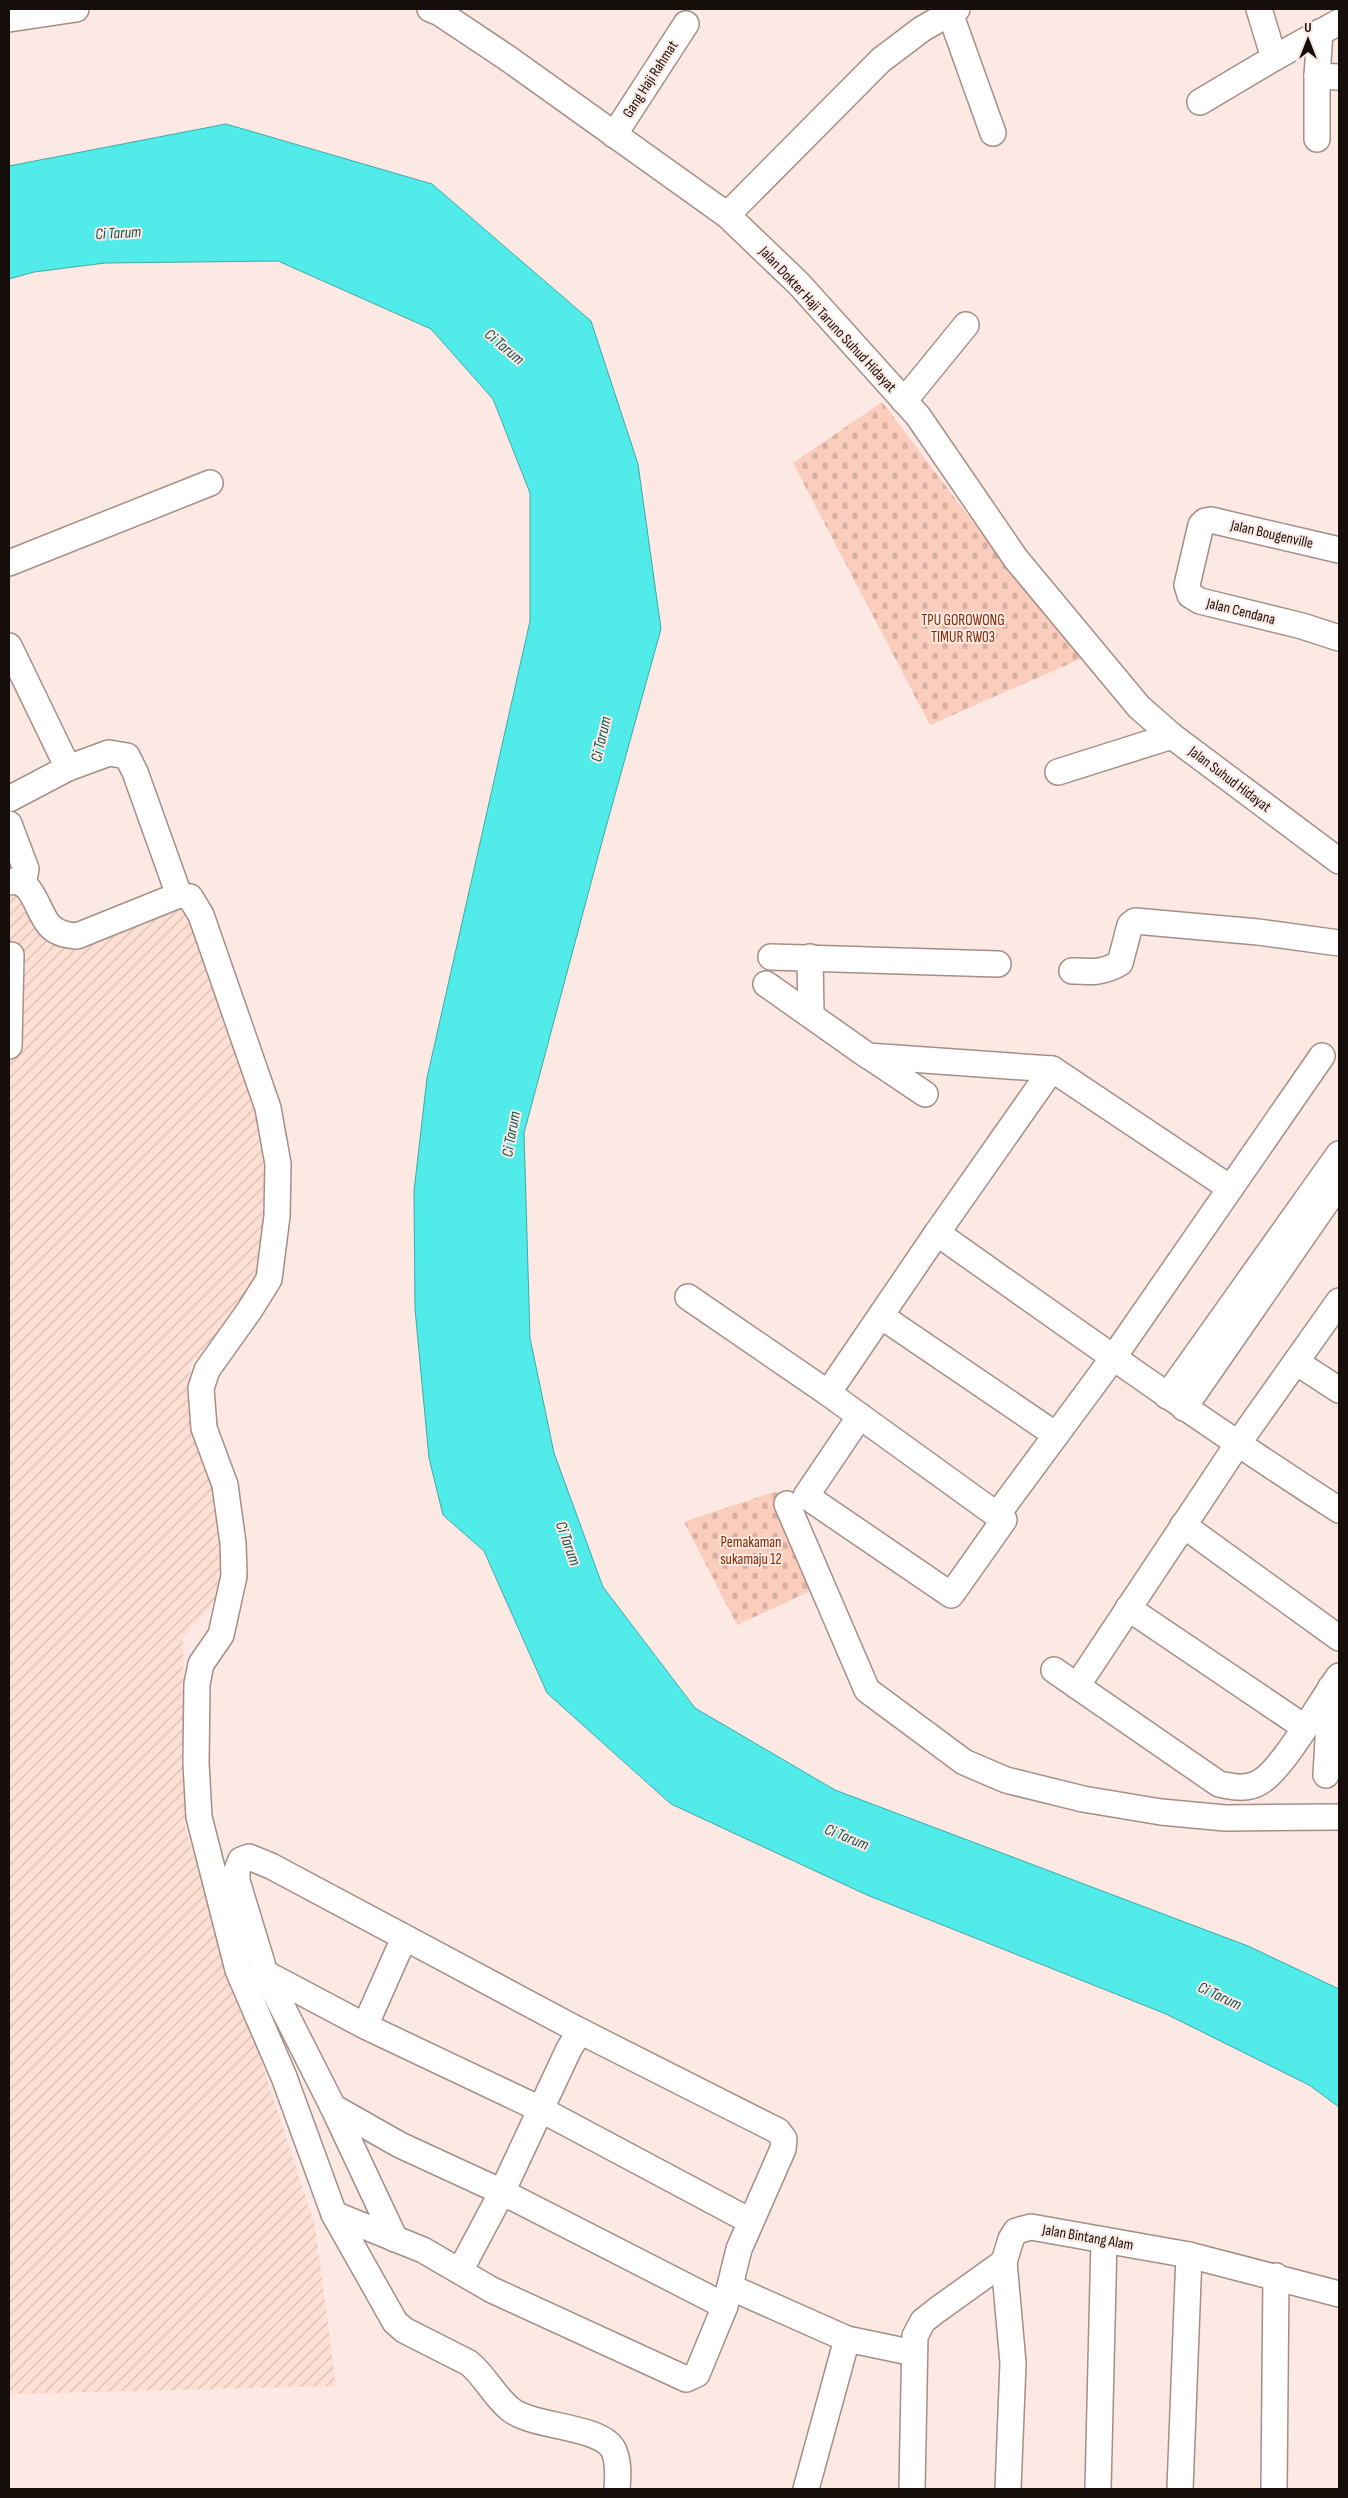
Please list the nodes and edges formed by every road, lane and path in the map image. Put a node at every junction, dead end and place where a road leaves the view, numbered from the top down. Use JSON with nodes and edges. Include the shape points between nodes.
{"nodes":[{"id":1,"x":76,"y":9,"type":"edge"},
{"id":2,"x":430,"y":9,"type":"edge"},
{"id":3,"x":1259,"y":9,"type":"edge"},
{"id":4,"x":953,"y":11,"type":"edge"},
{"id":5,"x":9,"y":19,"type":"edge"},
{"id":6,"x":919,"y":19,"type":"edge"},
{"id":7,"x":686,"y":24,"type":"dead end"},
{"id":8,"x":1330,"y":27,"type":"edge"},
{"id":9,"x":1274,"y":58,"type":"junction"},
{"id":10,"x":1328,"y":76,"type":"edge"},
{"id":11,"x":1200,"y":102,"type":"dead end"},
{"id":12,"x":993,"y":133,"type":"dead end"},
{"id":13,"x":614,"y":135,"type":"junction"},
{"id":14,"x":1317,"y":139,"type":"dead end"},
{"id":15,"x":727,"y":215,"type":"junction"},
{"id":16,"x":966,"y":325,"type":"dead end"},
{"id":17,"x":904,"y":401,"type":"junction"},
{"id":18,"x":210,"y":483,"type":"dead end"},
{"id":19,"x":1205,"y":521,"type":"joint"},
{"id":20,"x":1339,"y":550,"type":"edge"},
{"id":21,"x":9,"y":563,"type":"edge"},
{"id":22,"x":1339,"y":638,"type":"edge"},
{"id":23,"x":9,"y":646,"type":"edge"},
{"id":24,"x":1125,"y":691,"type":"joint"},
{"id":25,"x":1172,"y":736,"type":"junction"},
{"id":26,"x":68,"y":768,"type":"junction"},
{"id":27,"x":1058,"y":772,"type":"dead end"},
{"id":28,"x":9,"y":798,"type":"edge"},
{"id":29,"x":9,"y":824,"type":"edge"},
{"id":30,"x":1339,"y":861,"type":"edge"},
{"id":31,"x":16,"y":882,"type":"edge"},
{"id":32,"x":179,"y":895,"type":"junction"},
{"id":33,"x":1339,"y":943,"type":"edge"},
{"id":34,"x":11,"y":955,"type":"dead end"},
{"id":35,"x":771,"y":957,"type":"dead end"},
{"id":36,"x":810,"y":958,"type":"junction"},
{"id":37,"x":998,"y":964,"type":"dead end"},
{"id":38,"x":1072,"y":971,"type":"dead end"},
{"id":39,"x":766,"y":984,"type":"dead end"},
{"id":40,"x":811,"y":1013,"type":"junction"},
{"id":41,"x":9,"y":1046,"type":"edge"},
{"id":42,"x":868,"y":1056,"type":"junction"},
{"id":43,"x":1322,"y":1056,"type":"dead end"},
{"id":44,"x":948,"y":1062,"type":"junction"},
{"id":45,"x":1052,"y":1069,"type":"junction"},
{"id":46,"x":1339,"y":1154,"type":"edge"},
{"id":47,"x":1339,"y":1184,"type":"edge"},
{"id":48,"x":1230,"y":1188,"type":"junction"},
{"id":49,"x":937,"y":1233,"type":"junction"},
{"id":50,"x":688,"y":1297,"type":"dead end"},
{"id":51,"x":1339,"y":1301,"type":"edge"},
{"id":52,"x":881,"y":1316,"type":"junction"},
{"id":53,"x":1113,"y":1358,"type":"junction"},
{"id":54,"x":1296,"y":1362,"type":"junction"},
{"id":55,"x":1339,"y":1390,"type":"edge"},
{"id":56,"x":828,"y":1393,"type":"junction"},
{"id":57,"x":1175,"y":1402,"type":"junction"},
{"id":58,"x":860,"y":1416,"type":"junction"},
{"id":59,"x":1056,"y":1435,"type":"junction"},
{"id":60,"x":1237,"y":1445,"type":"junction"},
{"id":61,"x":787,"y":1504,"type":"dead end"},
{"id":62,"x":1339,"y":1510,"type":"edge"},
{"id":63,"x":997,"y":1515,"type":"junction"},
{"id":64,"x":1183,"y":1525,"type":"junction"},
{"id":65,"x":1128,"y":1608,"type":"junction"},
{"id":66,"x":1339,"y":1638,"type":"edge"},
{"id":67,"x":1054,"y":1670,"type":"dead end"},
{"id":68,"x":1335,"y":1682,"type":"edge"},
{"id":69,"x":1077,"y":1686,"type":"junction"},
{"id":70,"x":1304,"y":1727,"type":"junction"},
{"id":71,"x":1326,"y":1775,"type":"dead end"},
{"id":72,"x":1339,"y":1817,"type":"edge"},
{"id":73,"x":404,"y":1938,"type":"junction"},
{"id":74,"x":265,"y":1973,"type":"junction"},
{"id":75,"x":365,"y":2026,"type":"junction"},
{"id":76,"x":580,"y":2031,"type":"junction"},
{"id":77,"x":333,"y":2107,"type":"junction"},
{"id":78,"x":540,"y":2109,"type":"junction"},
{"id":79,"x":502,"y":2192,"type":"junction"},
{"id":80,"x":334,"y":2214,"type":"junction"},
{"id":81,"x":750,"y":2220,"type":"junction"},
{"id":82,"x":395,"y":2240,"type":"junction"},
{"id":83,"x":1104,"y":2240,"type":"junction"},
{"id":84,"x":1189,"y":2255,"type":"junction"},
{"id":85,"x":1004,"y":2262,"type":"junction"},
{"id":86,"x":460,"y":2271,"type":"junction"},
{"id":87,"x":1276,"y":2276,"type":"junction"},
{"id":88,"x":1339,"y":2294,"type":"edge"},
{"id":89,"x":728,"y":2296,"type":"junction"},
{"id":90,"x":847,"y":2339,"type":"junction"},
{"id":91,"x":914,"y":2353,"type":"junction"},
{"id":92,"x":617,"y":2489,"type":"edge"},
{"id":93,"x":806,"y":2489,"type":"edge"},
{"id":94,"x":912,"y":2489,"type":"edge"},
{"id":95,"x":1008,"y":2489,"type":"edge"},
{"id":96,"x":1098,"y":2489,"type":"edge"},
{"id":97,"x":1180,"y":2489,"type":"edge"},
{"id":98,"x":1274,"y":2489,"type":"edge"}],
"edges":[{"from":1,"to":5,"type":"street"},
{"from":2,"to":13,"type":"street","name":"Jalan Dokter Haji Taruno Suhud Hidayat","via":[[506,57]]},
{"from":3,"to":9,"type":"street"},
{"from":4,"to":6,"type":"street"},
{"from":4,"to":12,"type":"street"},
{"from":6,"to":15,"type":"street","via":[[824,120]]},
{"from":7,"to":13,"type":"street","name":"Gang Haji Rahmat"},
{"from":8,"to":9,"type":"street"},
{"from":8,"to":10,"type":"street"},
{"from":9,"to":11,"type":"street"},
{"from":10,"to":14,"type":"street"},
{"from":13,"to":15,"type":"street","name":"Jalan Dokter Haji Taruno Suhud Hidayat"},
{"from":15,"to":17,"type":"street","name":"Jalan Dokter Haji Taruno Suhud Hidayat","via":[[799,284]]},
{"from":16,"to":17,"type":"street"},
{"from":17,"to":24,"type":"street","name":"Jalan Dokter Haji Taruno Suhud Hidayat","via":[[918,416],[1016,559]]},
{"from":18,"to":21,"type":"street"},
{"from":19,"to":20,"type":"street","name":"Jalan Bougenville"},
{"from":19,"to":22,"type":"street","name":"Jalan Cendana","via":[[1201,525],[1187,585],[1190,595],[1200,601]]},
{"from":23,"to":26,"type":"street"},
{"from":24,"to":25,"type":"street","name":"Jalan Suhud Hidayat"},
{"from":25,"to":27,"type":"street"},
{"from":25,"to":30,"type":"street","name":"Jalan Suhud Hidayat"},
{"from":26,"to":28,"type":"street"},
{"from":26,"to":32,"type":"street","via":[[109,753],[127,756]]},
{"from":29,"to":31,"type":"street","via":[[26,870]]},
{"from":31,"to":32,"type":"street","via":[[50,926],[62,934],[77,936]]},
{"from":32,"to":80,"type":"street","via":[[190,897],[201,915],[268,1108],[278,1164],[277,1216],[269,1279],[207,1370],[201,1388],[204,1428],[225,1486],[234,1576],[221,1635],[201,1664],[196,1684],[200,1817],[238,1970],[284,2077]]},
{"from":33,"to":38,"type":"street","via":[[1135,921],[1130,925],[1120,963],[1109,970]]},
{"from":34,"to":41,"type":"street"},
{"from":35,"to":36,"type":"street"},
{"from":36,"to":37,"type":"street"},
{"from":36,"to":40,"type":"street"},
{"from":39,"to":40,"type":"street"},
{"from":40,"to":42,"type":"street"},
{"from":42,"to":44,"type":"street"},
{"from":42,"to":44,"type":"street","via":[[920,1102]]},
{"from":43,"to":48,"type":"street"},
{"from":44,"to":45,"type":"street"},
{"from":45,"to":48,"type":"street"},
{"from":45,"to":49,"type":"street"},
{"from":46,"to":57,"type":"street"},
{"from":47,"to":57,"type":"street"},
{"from":48,"to":53,"type":"street"},
{"from":49,"to":52,"type":"street"},
{"from":49,"to":53,"type":"street"},
{"from":50,"to":56,"type":"street"},
{"from":51,"to":54,"type":"street"},
{"from":52,"to":56,"type":"street"},
{"from":52,"to":59,"type":"street"},
{"from":53,"to":57,"type":"street"},
{"from":53,"to":59,"type":"street"},
{"from":54,"to":55,"type":"street"},
{"from":54,"to":60,"type":"street"},
{"from":56,"to":58,"type":"street"},
{"from":57,"to":60,"type":"street"},
{"from":58,"to":63,"type":"street"},
{"from":58,"to":63,"type":"street","via":[[806,1496],[951,1595],[1004,1520]]},
{"from":59,"to":63,"type":"street"},
{"from":60,"to":62,"type":"street"},
{"from":60,"to":64,"type":"street"},
{"from":61,"to":72,"type":"street","via":[[867,1690],[964,1762],[1006,1780],[1073,1797],[1161,1812],[1225,1818]]},
{"from":64,"to":65,"type":"street"},
{"from":64,"to":66,"type":"street"},
{"from":65,"to":69,"type":"street"},
{"from":65,"to":70,"type":"street"},
{"from":67,"to":69,"type":"street"},
{"from":68,"to":70,"type":"street"},
{"from":68,"to":71,"type":"street"},
{"from":69,"to":70,"type":"street","via":[[1219,1784],[1241,1788],[1261,1782],[1277,1768]]},
{"from":73,"to":74,"type":"street","via":[[272,1866],[249,1857],[241,1860],[237,1881]]},
{"from":73,"to":75,"type":"street"},
{"from":73,"to":76,"type":"street"},
{"from":74,"to":75,"type":"street"},
{"from":74,"to":77,"type":"street"},
{"from":75,"to":78,"type":"street"},
{"from":76,"to":78,"type":"street"},
{"from":76,"to":81,"type":"street","via":[[778,2131],[784,2139],[783,2149]]},
{"from":77,"to":79,"type":"street","via":[[400,2145]]},
{"from":77,"to":82,"type":"street"},
{"from":78,"to":79,"type":"street"},
{"from":78,"to":81,"type":"street"},
{"from":79,"to":86,"type":"street"},
{"from":79,"to":89,"type":"street"},
{"from":80,"to":82,"type":"street"},
{"from":80,"to":92,"type":"street","via":[[395,2322],[477,2370],[510,2409],[540,2422],[603,2440],[614,2450],[618,2468]]},
{"from":81,"to":89,"type":"street","via":[[739,2249]]},
{"from":82,"to":86,"type":"street","via":[[423,2250]]},
{"from":83,"to":84,"type":"street","name":"Jalan Bintang Alam"},
{"from":83,"to":85,"type":"street","name":"Jalan Bintang Alam","via":[[1031,2227],[1016,2231],[1010,2239]]},
{"from":83,"to":96,"type":"street"},
{"from":84,"to":87,"type":"street","name":"Jalan Bintang Alam"},
{"from":84,"to":97,"type":"street"},
{"from":85,"to":91,"type":"street","via":[[923,2321],[915,2336]]},
{"from":85,"to":95,"type":"street","via":[[1013,2364]]},
{"from":86,"to":89,"type":"street","via":[[492,2290],[686,2378],[697,2374]]},
{"from":87,"to":88,"type":"street","name":"Jalan Bintang Alam"},
{"from":87,"to":98,"type":"street"},
{"from":89,"to":90,"type":"street"},
{"from":90,"to":91,"type":"street"},
{"from":90,"to":93,"type":"street"},
{"from":91,"to":94,"type":"street"}]}
